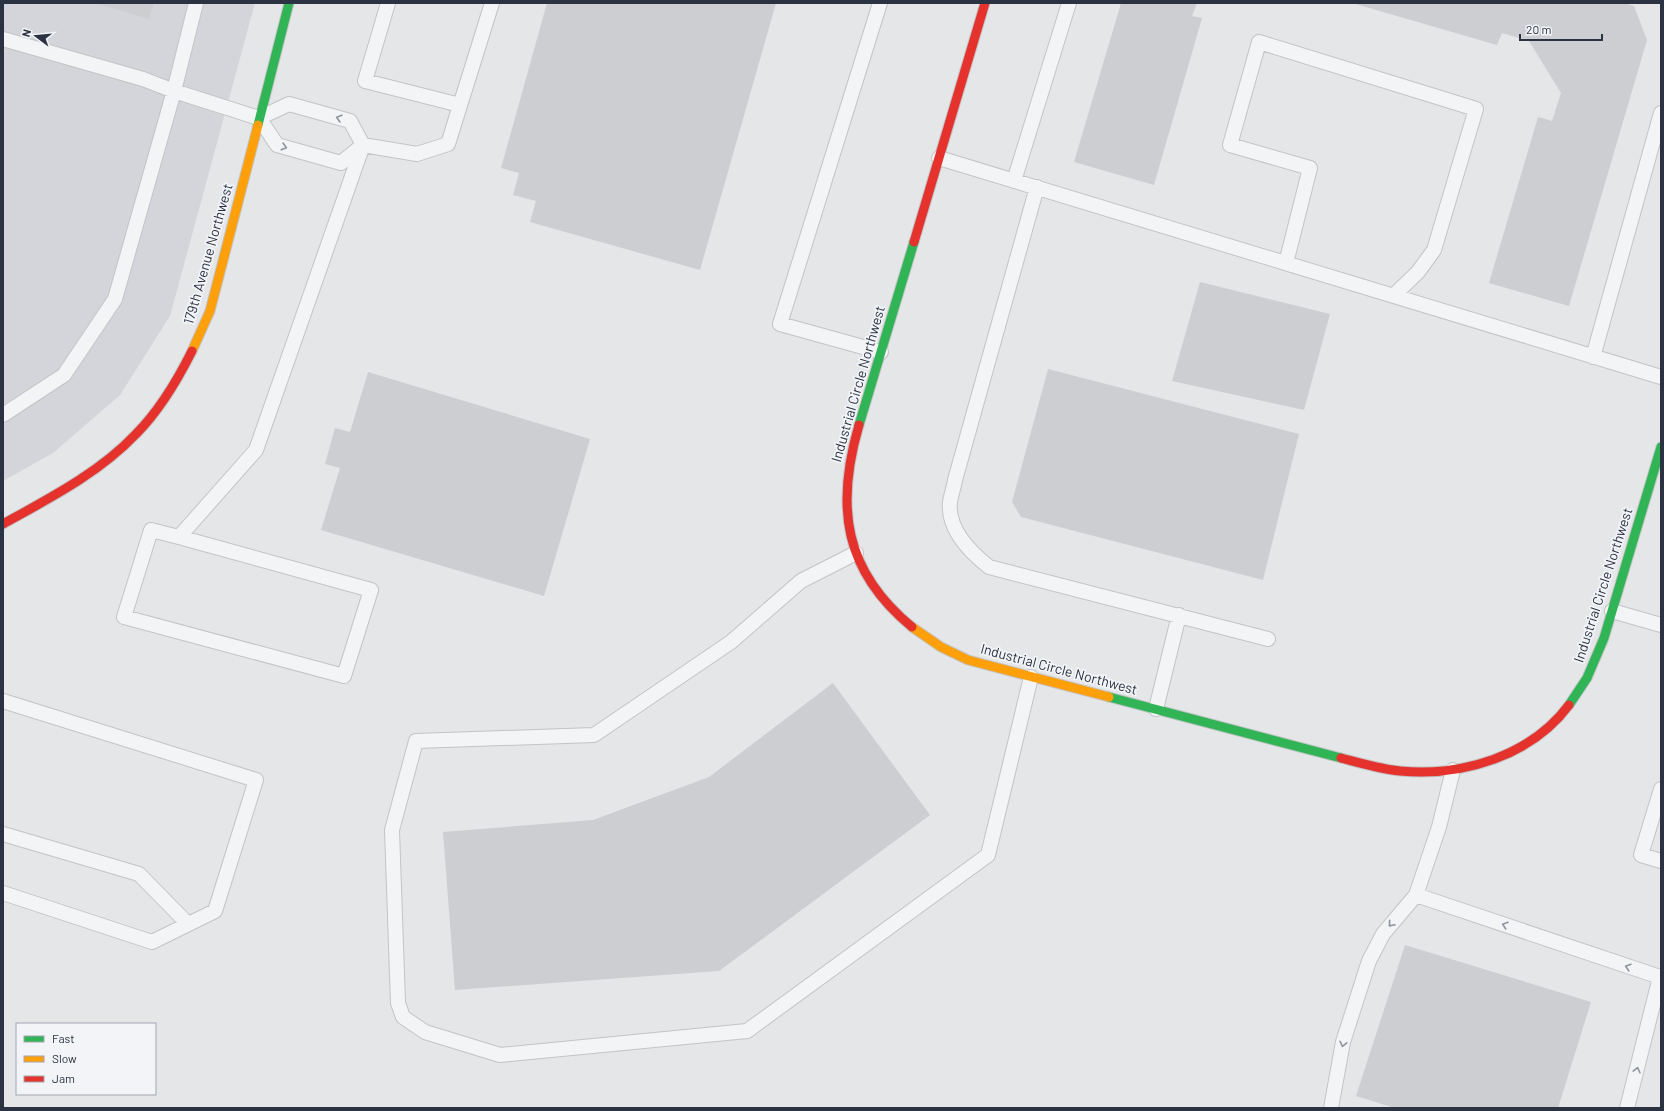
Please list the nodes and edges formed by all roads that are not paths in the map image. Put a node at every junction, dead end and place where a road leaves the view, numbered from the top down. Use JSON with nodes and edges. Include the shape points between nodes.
{"nodes":[{"id":1,"x":196,"y":3,"type":"edge"},
{"id":2,"x":289,"y":3,"type":"edge"},
{"id":3,"x":388,"y":3,"type":"edge"},
{"id":4,"x":492,"y":3,"type":"edge"},
{"id":5,"x":880,"y":3,"type":"edge"},
{"id":6,"x":985,"y":3,"type":"edge"},
{"id":7,"x":1068,"y":3,"type":"edge"},
{"id":8,"x":3,"y":39,"type":"edge"},
{"id":9,"x":174,"y":91,"type":"junction"},
{"id":10,"x":460,"y":105,"type":"junction"},
{"id":11,"x":1661,"y":113,"type":"edge"},
{"id":12,"x":259,"y":118,"type":"junction"},
{"id":13,"x":363,"y":145,"type":"junction"},
{"id":14,"x":939,"y":158,"type":"junction"},
{"id":15,"x":1014,"y":180,"type":"junction"},
{"id":16,"x":1037,"y":188,"type":"junction"},
{"id":17,"x":1286,"y":263,"type":"junction"},
{"id":18,"x":1393,"y":296,"type":"junction"},
{"id":19,"x":881,"y":352,"type":"junction"},
{"id":20,"x":1593,"y":357,"type":"junction"},
{"id":21,"x":1661,"y":377,"type":"edge"},
{"id":22,"x":3,"y":415,"type":"edge"},
{"id":23,"x":1661,"y":447,"type":"edge"},
{"id":24,"x":3,"y":524,"type":"edge"},
{"id":25,"x":180,"y":537,"type":"junction"},
{"id":26,"x":856,"y":552,"type":"junction"},
{"id":27,"x":1612,"y":611,"type":"junction"},
{"id":28,"x":1179,"y":615,"type":"junction"},
{"id":29,"x":1661,"y":625,"type":"edge"},
{"id":30,"x":1268,"y":639,"type":"dead end"},
{"id":31,"x":1031,"y":677,"type":"junction"},
{"id":32,"x":3,"y":701,"type":"edge"},
{"id":33,"x":1156,"y":709,"type":"junction"},
{"id":34,"x":1454,"y":770,"type":"junction"},
{"id":35,"x":1661,"y":789,"type":"edge"},
{"id":36,"x":3,"y":834,"type":"edge"},
{"id":37,"x":1661,"y":861,"type":"edge"},
{"id":38,"x":3,"y":893,"type":"edge"},
{"id":39,"x":1416,"y":895,"type":"junction"},
{"id":40,"x":188,"y":924,"type":"junction"},
{"id":41,"x":1661,"y":977,"type":"edge"},
{"id":42,"x":1331,"y":1108,"type":"edge"},
{"id":43,"x":1627,"y":1108,"type":"edge"}],
"edges":[{"from":1,"to":9,"type":"lane"},
{"from":2,"to":12,"type":"street","name":"179th Avenue Northwest"},
{"from":3,"to":10,"type":"lane","via":[[365,81]]},
{"from":4,"to":10,"type":"lane"},
{"from":5,"to":19,"type":"lane","via":[[780,324]]},
{"from":6,"to":14,"type":"street","name":"Industrial Circle Northwest"},
{"from":7,"to":15,"type":"lane"},
{"from":8,"to":9,"type":"lane","via":[[143,79]]},
{"from":9,"to":12,"type":"lane"},
{"from":9,"to":22,"type":"lane","via":[[115,298],[64,375]]},
{"from":10,"to":13,"type":"lane","via":[[448,144],[417,154]]},
{"from":11,"to":20,"type":"lane"},
{"from":13,"to":12,"type":"lane","one_way":true,"via":[[350,121],[289,104]]},
{"from":12,"to":13,"type":"lane","one_way":true,"via":[[277,145],[341,163]]},
{"from":12,"to":24,"type":"street","name":"179th Avenue Northwest","via":[[210,311],[192,353],[172,389],[149,420],[122,448],[65,489]]},
{"from":13,"to":25,"type":"lane","via":[[256,450]]},
{"from":14,"to":15,"type":"lane"},
{"from":14,"to":19,"type":"street","name":"Industrial Circle Northwest"},
{"from":15,"to":16,"type":"lane"},
{"from":16,"to":17,"type":"lane"},
{"from":16,"to":28,"type":"lane","via":[[955,480],[950,503],[952,523],[974,555],[989,567]]},
{"from":17,"to":18,"type":"lane"},
{"from":17,"to":18,"type":"lane","via":[[1310,168],[1230,145],[1259,42],[1476,109],[1434,250],[1418,272]]},
{"from":18,"to":20,"type":"lane"},
{"from":19,"to":26,"type":"street","name":"Industrial Circle Northwest","via":[[848,472],[846,508]]},
{"from":20,"to":21,"type":"lane"},
{"from":23,"to":27,"type":"street","name":"Industrial Circle Northwest"},
{"from":25,"to":25,"type":"lane","via":[[151,530],[124,617],[344,676],[371,590]]},
{"from":26,"to":31,"type":"street","name":"Industrial Circle Northwest","via":[[863,570],[882,598],[906,622],[933,642],[963,658]]},
{"from":26,"to":31,"type":"lane","via":[[801,581],[731,642],[594,735],[416,740],[392,830],[398,1003],[403,1017],[425,1032],[500,1055],[747,1031],[988,855]]},
{"from":27,"to":29,"type":"lane"},
{"from":27,"to":34,"type":"street","name":"Industrial Circle Northwest","via":[[1591,672],[1567,709],[1552,725],[1513,752],[1472,768]]},
{"from":28,"to":30,"type":"lane"},
{"from":28,"to":33,"type":"lane"},
{"from":31,"to":33,"type":"street","name":"Industrial Circle Northwest"},
{"from":32,"to":40,"type":"lane","via":[[256,780],[215,911]]},
{"from":33,"to":34,"type":"street","name":"Industrial Circle Northwest","via":[[1390,771],[1417,773]]},
{"from":34,"to":39,"type":"lane","via":[[1439,827]]},
{"from":35,"to":37,"type":"lane","via":[[1641,855]]},
{"from":36,"to":40,"type":"lane","via":[[139,874]]},
{"from":38,"to":40,"type":"lane","via":[[152,942]]},
{"from":41,"to":39,"type":"lane","one_way":true},
{"from":39,"to":42,"type":"lane","one_way":true,"via":[[1383,934],[1369,961],[1343,1042]]},
{"from":43,"to":41,"type":"lane","one_way":true}]}
